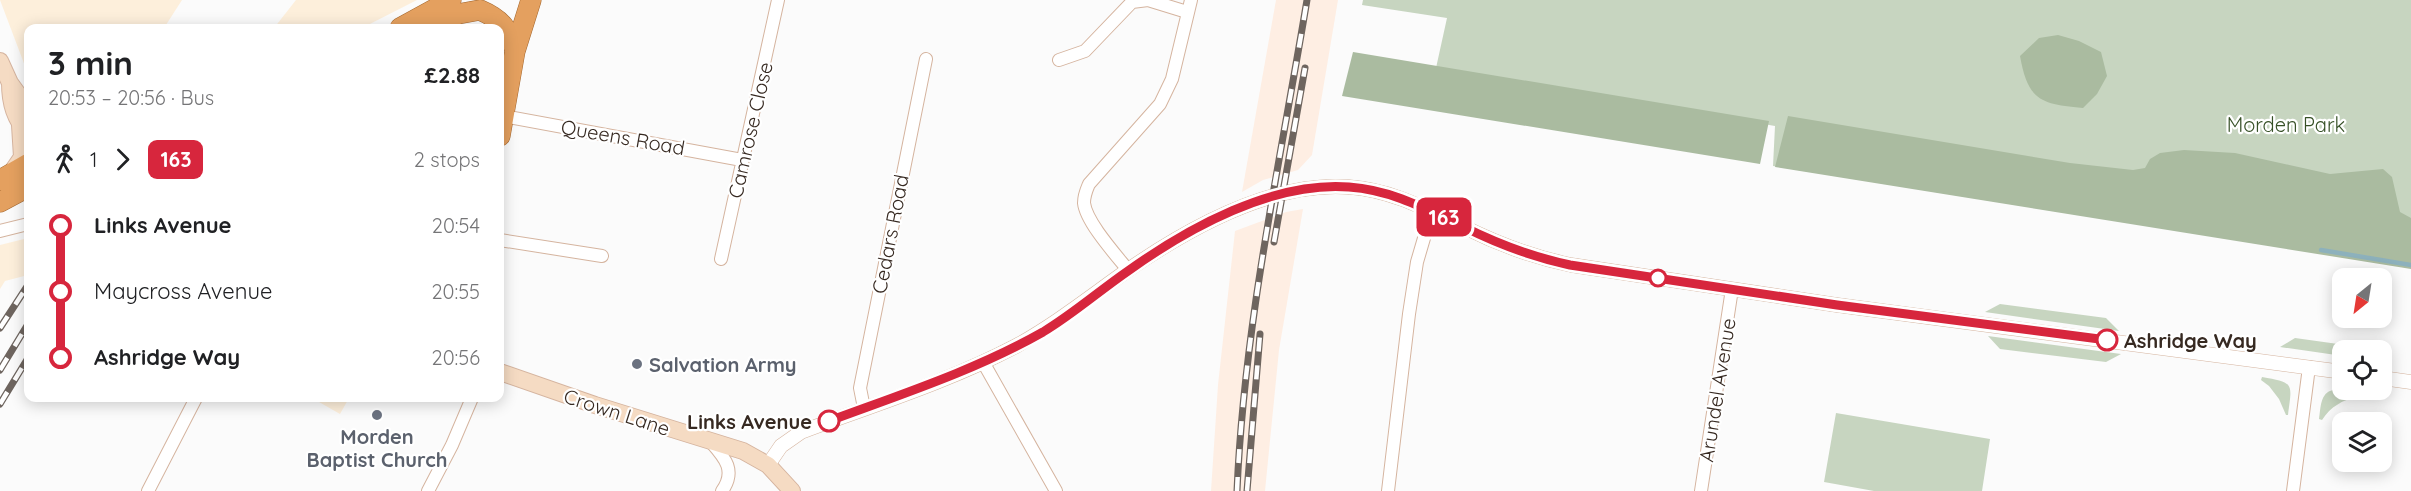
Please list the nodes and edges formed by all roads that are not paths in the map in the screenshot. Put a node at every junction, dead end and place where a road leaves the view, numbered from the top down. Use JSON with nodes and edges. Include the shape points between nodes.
{"nodes":[{"id":1,"x":451,"y":0,"type":"edge"},
{"id":2,"x":778,"y":0,"type":"edge"},
{"id":3,"x":1191,"y":0,"type":"edge"},
{"id":4,"x":530,"y":5,"type":"edge"},
{"id":5,"x":1187,"y":12,"type":"junction"},
{"id":6,"x":407,"y":24,"type":"edge"},
{"id":7,"x":437,"y":24,"type":"edge"},
{"id":8,"x":502,"y":24,"type":"edge"},
{"id":9,"x":504,"y":25,"type":"edge"},
{"id":10,"x":515,"y":51,"type":"junction"},
{"id":11,"x":926,"y":59,"type":"dead end"},
{"id":12,"x":1059,"y":60,"type":"dead end"},
{"id":13,"x":0,"y":61,"type":"edge"},
{"id":14,"x":10,"y":83,"type":"junction"},
{"id":15,"x":24,"y":102,"type":"edge"},
{"id":16,"x":504,"y":111,"type":"edge"},
{"id":17,"x":504,"y":116,"type":"edge"},
{"id":18,"x":24,"y":130,"type":"edge"},
{"id":19,"x":742,"y":160,"type":"junction"},
{"id":20,"x":13,"y":172,"type":"edge"},
{"id":21,"x":24,"y":189,"type":"edge"},
{"id":22,"x":0,"y":202,"type":"edge"},
{"id":23,"x":1432,"y":211,"type":"junction"},
{"id":24,"x":24,"y":225,"type":"edge"},
{"id":25,"x":0,"y":231,"type":"edge"},
{"id":26,"x":504,"y":241,"type":"edge"},
{"id":27,"x":602,"y":256,"type":"dead end"},
{"id":28,"x":721,"y":259,"type":"dead end"},
{"id":29,"x":1128,"y":270,"type":"junction"},
{"id":30,"x":1732,"y":289,"type":"junction"},
{"id":31,"x":983,"y":362,"type":"junction"},
{"id":32,"x":2309,"y":367,"type":"junction"},
{"id":33,"x":2332,"y":370,"type":"edge"},
{"id":34,"x":504,"y":373,"type":"edge"},
{"id":35,"x":2392,"y":379,"type":"edge"},
{"id":36,"x":2411,"y":382,"type":"edge"},
{"id":37,"x":194,"y":402,"type":"edge"},
{"id":38,"x":470,"y":402,"type":"edge"},
{"id":39,"x":864,"y":408,"type":"junction"},
{"id":40,"x":710,"y":441,"type":"junction"},
{"id":41,"x":768,"y":465,"type":"junction"},
{"id":42,"x":148,"y":491,"type":"edge"},
{"id":43,"x":428,"y":491,"type":"edge"},
{"id":44,"x":722,"y":491,"type":"edge"},
{"id":45,"x":792,"y":491,"type":"edge"},
{"id":46,"x":1056,"y":491,"type":"edge"},
{"id":47,"x":1388,"y":491,"type":"edge"},
{"id":48,"x":1701,"y":491,"type":"edge"},
{"id":49,"x":2293,"y":491,"type":"edge"}],
"edges":[{"from":1,"to":6,"type":"highway"},
{"from":2,"to":19,"type":"street","name":"Camrose Close"},
{"from":3,"to":5,"type":"street"},
{"from":4,"to":10,"type":"highway"},
{"from":5,"to":12,"type":"street","via":[[1148,0],[1132,2],[1085,51]]},
{"from":5,"to":29,"type":"street","via":[[1168,90],[1084,194],[1084,205],[1093,222]]},
{"from":7,"to":8,"type":"highway","via":[[458,14],[480,10]]},
{"from":9,"to":10,"type":"highway","via":[[511,33]]},
{"from":10,"to":16,"type":"highway"},
{"from":11,"to":39,"type":"street","name":"Cedars Road","via":[[860,388]]},
{"from":13,"to":14,"type":"main road"},
{"from":14,"to":15,"type":"main road"},
{"from":14,"to":18,"type":"main road","via":[[10,102]]},
{"from":17,"to":19,"type":"street","name":"Queens Road"},
{"from":18,"to":20,"type":"main road","via":[[22,157]]},
{"from":19,"to":28,"type":"street","name":"Camrose Close"},
{"from":21,"to":22,"type":"highway"},
{"from":23,"to":29,"type":"street","via":[[1389,194],[1349,187],[1292,191],[1242,207]]},
{"from":23,"to":30,"type":"street","via":[[1491,240],[1552,261]]},
{"from":23,"to":47,"type":"street","via":[[1422,238],[1410,304]]},
{"from":24,"to":25,"type":"street"},
{"from":26,"to":27,"type":"street"},
{"from":29,"to":31,"type":"street","via":[[1044,331]]},
{"from":30,"to":32,"type":"street"},
{"from":30,"to":48,"type":"street","name":"Arundel Avenue"},
{"from":31,"to":39,"type":"street"},
{"from":31,"to":46,"type":"street"},
{"from":32,"to":33,"type":"street"},
{"from":32,"to":49,"type":"street"},
{"from":34,"to":40,"type":"main road","name":"Crown Lane"},
{"from":35,"to":36,"type":"street"},
{"from":37,"to":42,"type":"street"},
{"from":38,"to":43,"type":"street"},
{"from":39,"to":41,"type":"street","via":[[792,437]]},
{"from":40,"to":41,"type":"main road","name":"Crown Lane"},
{"from":40,"to":44,"type":"street","via":[[729,464],[730,477]]},
{"from":41,"to":45,"type":"main road"}]}
